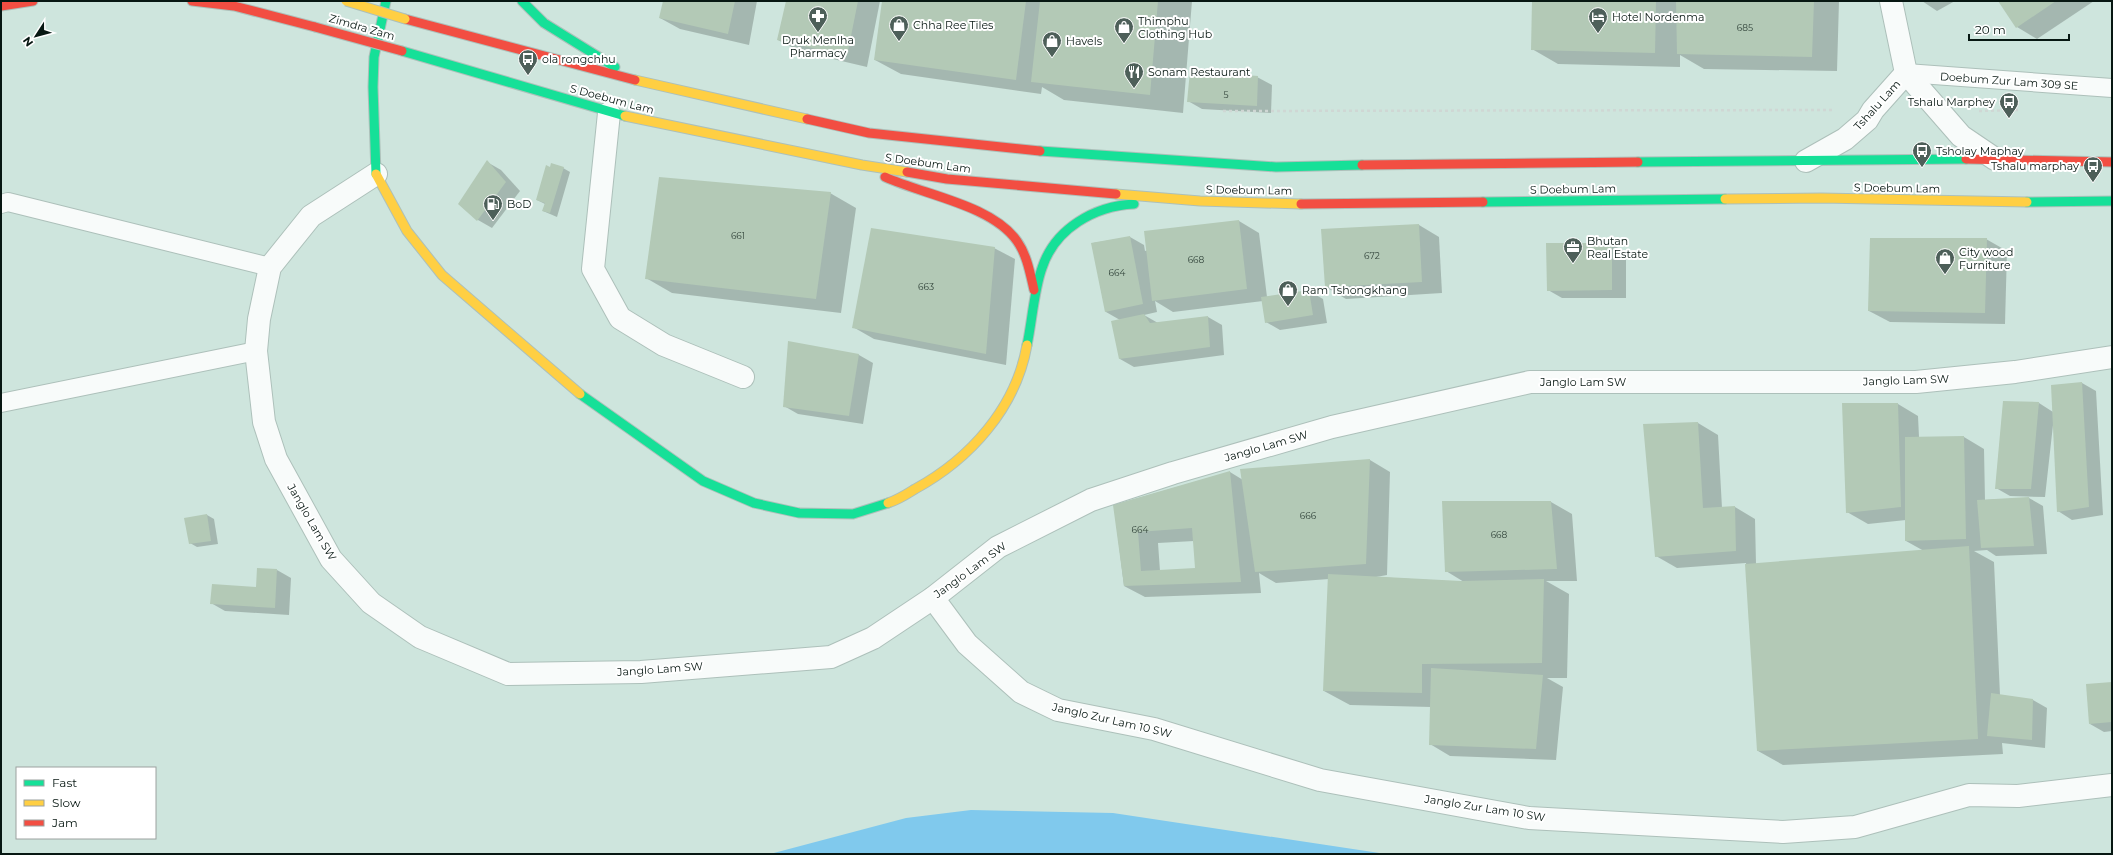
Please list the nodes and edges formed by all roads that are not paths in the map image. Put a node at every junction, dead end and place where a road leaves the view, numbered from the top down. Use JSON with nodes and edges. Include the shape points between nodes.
{"nodes":[{"id":1,"x":33,"y":1,"type":"edge"},
{"id":2,"x":192,"y":1,"type":"edge"},
{"id":3,"x":346,"y":1,"type":"edge"},
{"id":4,"x":386,"y":1,"type":"edge"},
{"id":5,"x":522,"y":1,"type":"edge"},
{"id":6,"x":1891,"y":1,"type":"edge"},
{"id":7,"x":1,"y":6,"type":"edge"},
{"id":8,"x":405,"y":19,"type":"joint"},
{"id":9,"x":402,"y":51,"type":"joint"},
{"id":10,"x":1906,"y":73,"type":"junction"},
{"id":11,"x":637,"y":80,"type":"junction"},
{"id":12,"x":2112,"y":88,"type":"edge"},
{"id":13,"x":609,"y":113,"type":"junction"},
{"id":14,"x":1995,"y":160,"type":"junction"},
{"id":15,"x":1806,"y":161,"type":"junction"},
{"id":16,"x":2112,"y":162,"type":"edge"},
{"id":17,"x":862,"y":165,"type":"junction"},
{"id":18,"x":376,"y":174,"type":"junction"},
{"id":19,"x":2112,"y":201,"type":"edge"},
{"id":20,"x":1211,"y":202,"type":"junction"},
{"id":21,"x":1,"y":204,"type":"edge"},
{"id":22,"x":270,"y":268,"type":"junction"},
{"id":23,"x":1035,"y":297,"type":"junction"},
{"id":24,"x":256,"y":351,"type":"junction"},
{"id":25,"x":2112,"y":357,"type":"edge"},
{"id":26,"x":743,"y":377,"type":"dead end"},
{"id":27,"x":1,"y":403,"type":"edge"},
{"id":28,"x":933,"y":598,"type":"junction"},
{"id":29,"x":2112,"y":784,"type":"edge"}],
"edges":[{"from":1,"to":7,"type":"main road"},
{"from":2,"to":9,"type":"main road","name":"Zimdra Zam","bridge":true,"via":[[234,6]]},
{"from":3,"to":8,"type":"main road","name":"Zimdra Zam","bridge":true},
{"from":4,"to":18,"type":"main road","via":[[374,57]]},
{"from":5,"to":11,"type":"main road","via":[[544,22]]},
{"from":6,"to":10,"type":"street"},
{"from":8,"to":11,"type":"main road","name":"S Doebum Lam"},
{"from":9,"to":13,"type":"main road","name":"S Doebum Lam"},
{"from":10,"to":12,"type":"lane","name":"Doebum Zur Lam 309 SE"},
{"from":10,"to":14,"type":"street","via":[[1961,136]]},
{"from":10,"to":15,"type":"street","name":"Tshalu Lam","via":[[1867,120],[1845,139]]},
{"from":11,"to":15,"type":"main road","name":"S Doebum Lam","via":[[869,133],[1122,158],[1276,167]]},
{"from":13,"to":17,"type":"main road","name":"S Doebum Lam"},
{"from":13,"to":26,"type":"street","via":[[593,269],[620,318],[664,345]]},
{"from":14,"to":15,"type":"main road","name":"S Doebum Lam"},
{"from":14,"to":16,"type":"main road","name":"S Doebum Lam"},
{"from":17,"to":20,"type":"main road","name":"S Doebum Lam","via":[[947,179]]},
{"from":17,"to":23,"type":"main road","via":[[902,186],[938,197],[999,222],[1016,239],[1028,264]]},
{"from":18,"to":22,"type":"street","name":"Janglo Lam SW","via":[[311,216]]},
{"from":18,"to":23,"type":"main road","via":[[407,231],[442,275],[569,386],[703,481],[754,503],[799,513],[853,514],[892,502],[934,479],[972,448],[1003,409],[1023,368]]},
{"from":19,"to":20,"type":"main road","name":"S Doebum Lam","via":[[1821,198],[1302,204]]},
{"from":20,"to":23,"type":"main road","via":[[1116,205],[1090,214],[1073,225],[1056,244],[1042,267]]},
{"from":21,"to":22,"type":"lane","via":[[8,202]]},
{"from":22,"to":24,"type":"street","name":"Janglo Lam SW","via":[[259,319]]},
{"from":24,"to":27,"type":"lane"},
{"from":24,"to":28,"type":"street","name":"Janglo Lam SW","via":[[264,422],[276,459],[331,559],[371,603],[420,637],[508,674],[641,672],[831,657],[873,638]]},
{"from":25,"to":28,"type":"street","name":"Janglo Lam SW","via":[[2014,372],[1916,382],[1530,382],[1332,427],[1173,473],[1091,500],[998,547]]},
{"from":28,"to":29,"type":"street","name":"Janglo Zur Lam 10 SW","via":[[967,644],[1021,692],[1058,710],[1154,729],[1320,780],[1529,818],[1783,832],[1855,827],[1969,795],[2018,796]]}]}
